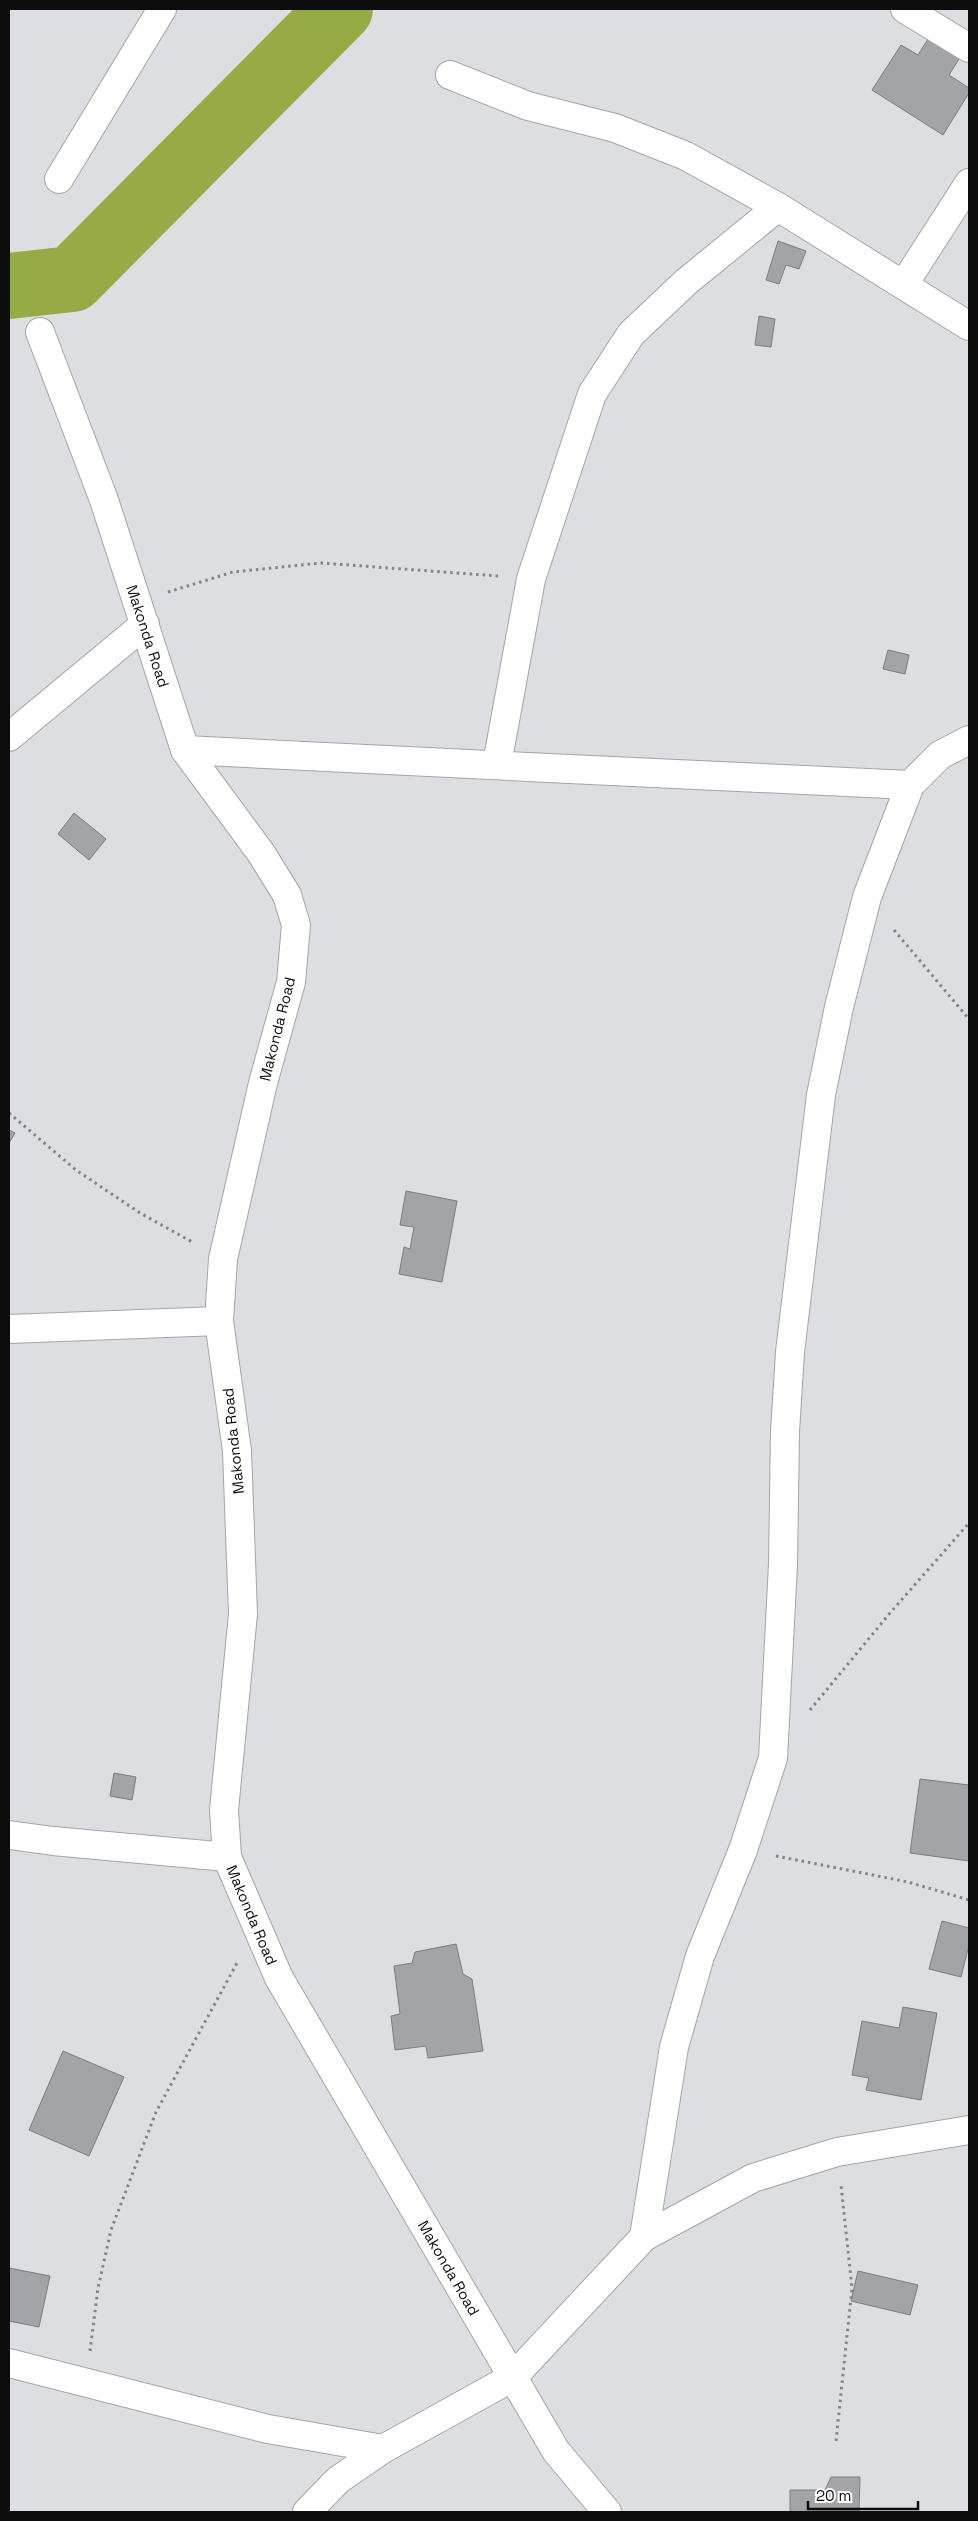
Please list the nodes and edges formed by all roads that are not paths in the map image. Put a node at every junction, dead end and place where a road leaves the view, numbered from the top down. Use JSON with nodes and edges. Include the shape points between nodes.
{"nodes":[{"id":1,"x":162,"y":9,"type":"edge"},
{"id":2,"x":905,"y":9,"type":"edge"},
{"id":3,"x":969,"y":48,"type":"edge"},
{"id":4,"x":450,"y":75,"type":"dead end"},
{"id":5,"x":59,"y":179,"type":"dead end"},
{"id":6,"x":969,"y":183,"type":"edge"},
{"id":7,"x":778,"y":207,"type":"junction"},
{"id":8,"x":904,"y":284,"type":"junction"},
{"id":9,"x":969,"y":326,"type":"edge"},
{"id":10,"x":40,"y":332,"type":"dead end"},
{"id":11,"x":141,"y":613,"type":"junction"},
{"id":12,"x":9,"y":737,"type":"edge"},
{"id":13,"x":969,"y":740,"type":"edge"},
{"id":14,"x":185,"y":750,"type":"junction"},
{"id":15,"x":498,"y":764,"type":"junction"},
{"id":16,"x":910,"y":784,"type":"junction"},
{"id":17,"x":219,"y":1322,"type":"junction"},
{"id":18,"x":9,"y":1329,"type":"edge"},
{"id":19,"x":9,"y":1835,"type":"edge"},
{"id":20,"x":227,"y":1857,"type":"junction"},
{"id":21,"x":969,"y":2130,"type":"edge"},
{"id":22,"x":644,"y":2237,"type":"junction"},
{"id":23,"x":9,"y":2363,"type":"edge"},
{"id":24,"x":513,"y":2377,"type":"junction"},
{"id":25,"x":383,"y":2449,"type":"junction"},
{"id":26,"x":307,"y":2512,"type":"edge"},
{"id":27,"x":607,"y":2512,"type":"edge"}],
"edges":[{"from":1,"to":5,"type":"street"},
{"from":2,"to":3,"type":"street"},
{"from":4,"to":7,"type":"street","via":[[528,106],[615,128],[686,156]]},
{"from":6,"to":8,"type":"street"},
{"from":7,"to":8,"type":"street"},
{"from":7,"to":15,"type":"street","via":[[686,282],[631,334],[592,394],[531,579]]},
{"from":8,"to":9,"type":"street"},
{"from":10,"to":11,"type":"street","name":"Makonda Road","via":[[104,500]]},
{"from":11,"to":12,"type":"street"},
{"from":11,"to":14,"type":"street","name":"Makonda Road"},
{"from":13,"to":16,"type":"street","via":[[940,756]]},
{"from":14,"to":15,"type":"street"},
{"from":14,"to":17,"type":"street","name":"Makonda Road","via":[[261,853],[287,895],[296,925],[292,982],[263,1083],[223,1259]]},
{"from":15,"to":16,"type":"street","via":[[667,775]]},
{"from":16,"to":22,"type":"street","via":[[866,897],[821,1095],[786,1406],[783,1564],[773,1758],[743,1850],[700,1956],[674,2047]]},
{"from":17,"to":18,"type":"street"},
{"from":17,"to":20,"type":"street","name":"Makonda Road","via":[[237,1451],[243,1614],[224,1810]]},
{"from":19,"to":20,"type":"street","via":[[53,1842]]},
{"from":20,"to":24,"type":"street","name":"Makonda Road","via":[[279,1978]]},
{"from":21,"to":22,"type":"street","via":[[837,2152],[753,2178]]},
{"from":22,"to":24,"type":"street"},
{"from":23,"to":25,"type":"street","via":[[268,2429]]},
{"from":24,"to":25,"type":"street"},
{"from":24,"to":27,"type":"street","name":"Makonda Road","via":[[556,2451]]},
{"from":25,"to":26,"type":"street","via":[[338,2480]]}]}
